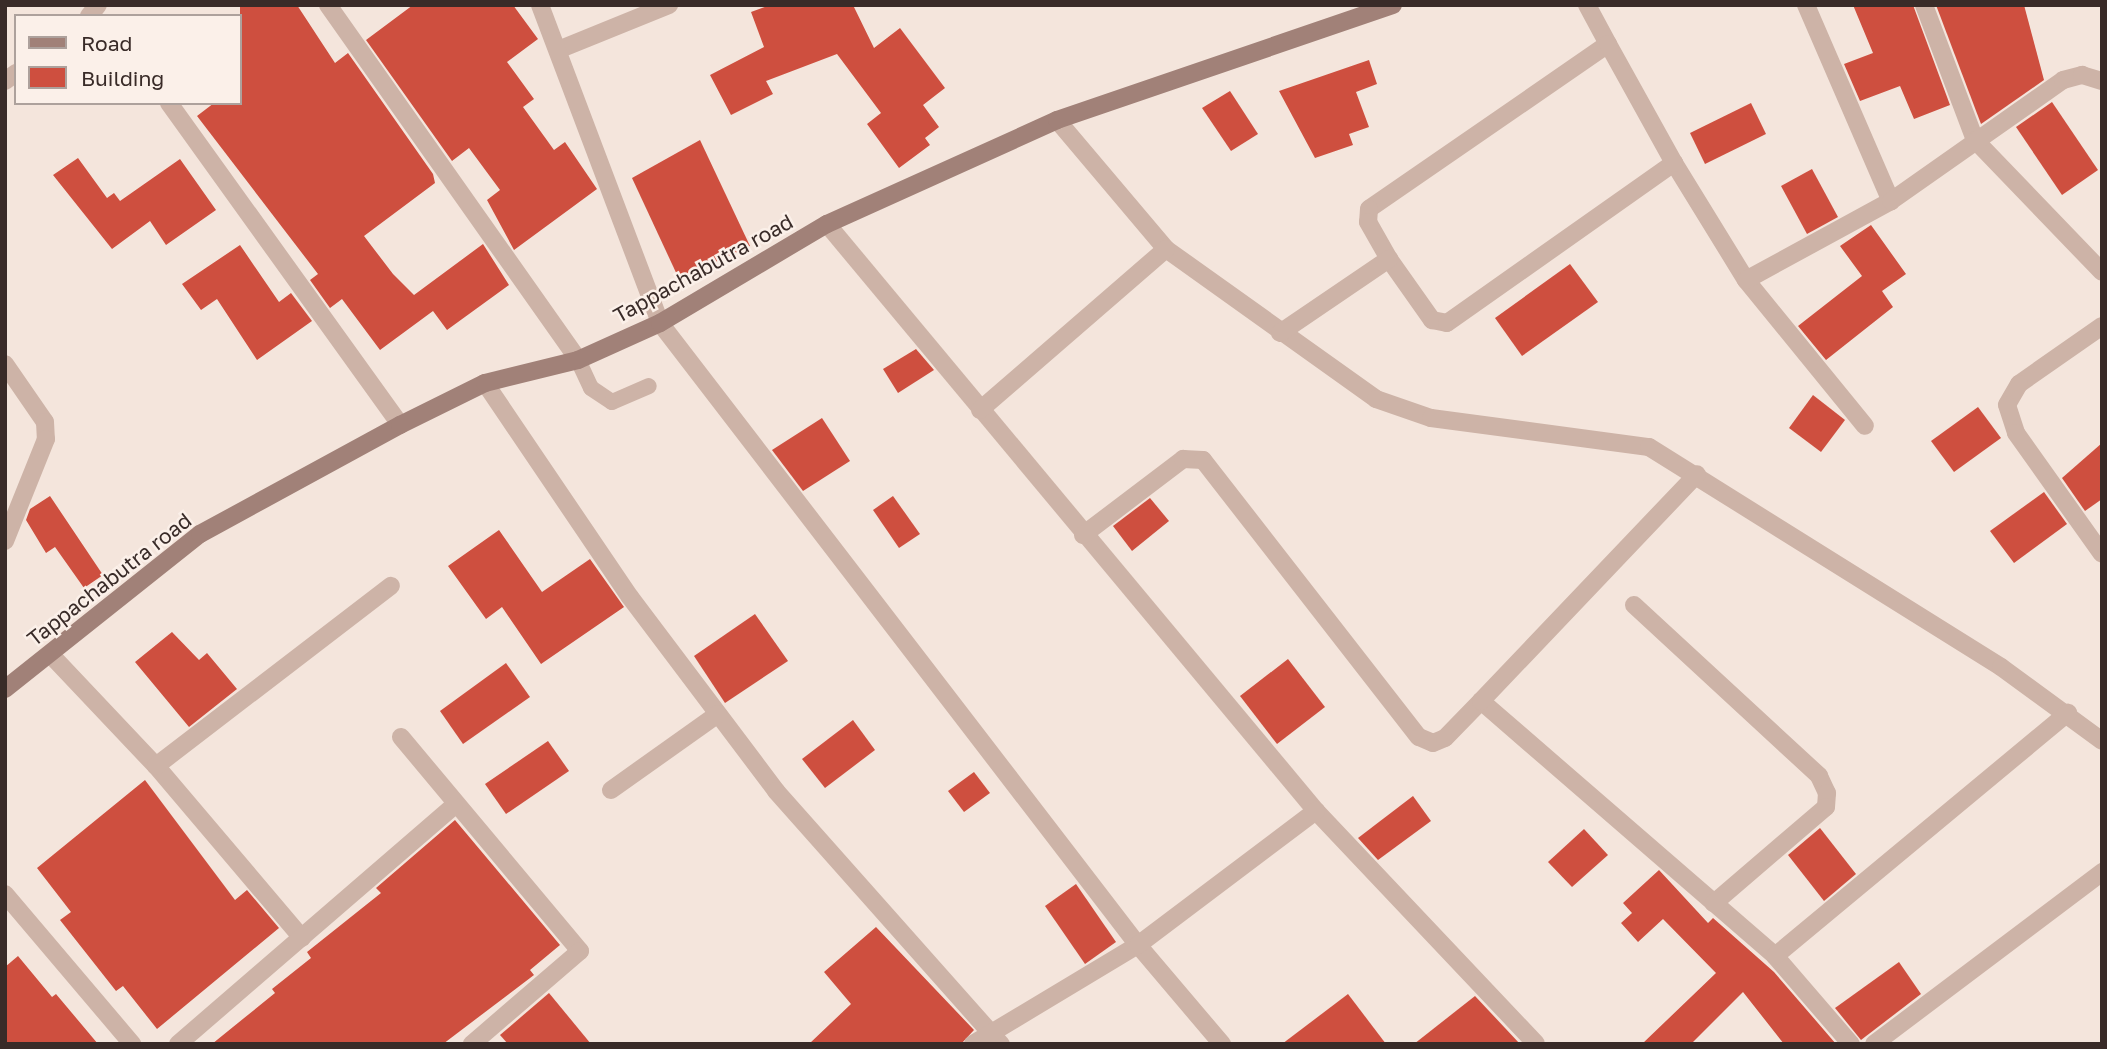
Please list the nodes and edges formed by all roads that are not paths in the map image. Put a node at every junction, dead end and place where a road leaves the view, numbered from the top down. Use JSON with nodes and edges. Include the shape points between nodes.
{"nodes":[{"id":1,"x":328,"y":5,"type":"edge"},
{"id":2,"x":540,"y":5,"type":"edge"},
{"id":3,"x":669,"y":5,"type":"edge"},
{"id":4,"x":1393,"y":5,"type":"edge"},
{"id":5,"x":1587,"y":5,"type":"edge"},
{"id":6,"x":1806,"y":5,"type":"edge"},
{"id":7,"x":1924,"y":5,"type":"edge"},
{"id":8,"x":1608,"y":44,"type":"junction"},
{"id":9,"x":558,"y":50,"type":"junction"},
{"id":10,"x":2102,"y":81,"type":"edge"},
{"id":11,"x":170,"y":105,"type":"edge"},
{"id":12,"x":1057,"y":121,"type":"junction"},
{"id":13,"x":1975,"y":140,"type":"junction"},
{"id":14,"x":1674,"y":163,"type":"junction"},
{"id":15,"x":1891,"y":201,"type":"junction"},
{"id":16,"x":827,"y":224,"type":"junction"},
{"id":17,"x":1166,"y":249,"type":"junction"},
{"id":18,"x":1390,"y":258,"type":"junction"},
{"id":19,"x":2102,"y":272,"type":"edge"},
{"id":20,"x":1746,"y":280,"type":"junction"},
{"id":21,"x":660,"y":323,"type":"junction"},
{"id":22,"x":2102,"y":326,"type":"edge"},
{"id":23,"x":1280,"y":333,"type":"junction"},
{"id":24,"x":578,"y":360,"type":"junction"},
{"id":25,"x":5,"y":364,"type":"edge"},
{"id":26,"x":485,"y":383,"type":"junction"},
{"id":27,"x":649,"y":386,"type":"dead end"},
{"id":28,"x":980,"y":410,"type":"junction"},
{"id":29,"x":400,"y":425,"type":"junction"},
{"id":30,"x":1865,"y":426,"type":"dead end"},
{"id":31,"x":1697,"y":474,"type":"junction"},
{"id":32,"x":1083,"y":535,"type":"junction"},
{"id":33,"x":5,"y":541,"type":"edge"},
{"id":34,"x":2102,"y":554,"type":"edge"},
{"id":35,"x":391,"y":586,"type":"dead end"},
{"id":36,"x":1634,"y":605,"type":"dead end"},
{"id":37,"x":51,"y":655,"type":"junction"},
{"id":38,"x":5,"y":689,"type":"edge"},
{"id":39,"x":1481,"y":701,"type":"junction"},
{"id":40,"x":2068,"y":713,"type":"junction"},
{"id":41,"x":718,"y":714,"type":"junction"},
{"id":42,"x":401,"y":737,"type":"dead end"},
{"id":43,"x":2102,"y":741,"type":"edge"},
{"id":44,"x":156,"y":766,"type":"junction"},
{"id":45,"x":611,"y":790,"type":"dead end"},
{"id":46,"x":454,"y":806,"type":"junction"},
{"id":47,"x":1316,"y":811,"type":"junction"},
{"id":48,"x":2102,"y":873,"type":"edge"},
{"id":49,"x":5,"y":894,"type":"edge"},
{"id":50,"x":1714,"y":903,"type":"junction"},
{"id":51,"x":302,"y":938,"type":"junction"},
{"id":52,"x":1138,"y":945,"type":"junction"},
{"id":53,"x":1775,"y":956,"type":"junction"},
{"id":54,"x":996,"y":1037,"type":"edge"},
{"id":55,"x":132,"y":1044,"type":"edge"},
{"id":56,"x":178,"y":1044,"type":"edge"},
{"id":57,"x":472,"y":1044,"type":"edge"},
{"id":58,"x":973,"y":1044,"type":"edge"},
{"id":59,"x":1222,"y":1044,"type":"edge"},
{"id":60,"x":1536,"y":1044,"type":"edge"},
{"id":61,"x":1851,"y":1044,"type":"edge"},
{"id":62,"x":1874,"y":1044,"type":"edge"}],
"edges":[{"from":1,"to":24,"type":"street"},
{"from":2,"to":9,"type":"street"},
{"from":3,"to":9,"type":"street"},
{"from":4,"to":12,"type":"main road","name":"Tappachabutra road"},
{"from":5,"to":8,"type":"street"},
{"from":6,"to":15,"type":"street"},
{"from":7,"to":13,"type":"street"},
{"from":8,"to":14,"type":"street"},
{"from":8,"to":18,"type":"street","via":[[1381,195],[1368,222]]},
{"from":9,"to":21,"type":"street"},
{"from":10,"to":13,"type":"street","via":[[2082,75],[2063,80]]},
{"from":11,"to":29,"type":"street"},
{"from":12,"to":16,"type":"main road","name":"Tappachabutra road"},
{"from":12,"to":17,"type":"street"},
{"from":13,"to":15,"type":"street"},
{"from":13,"to":19,"type":"street"},
{"from":14,"to":18,"type":"street","via":[[1447,323],[1432,320]]},
{"from":14,"to":20,"type":"street"},
{"from":15,"to":20,"type":"street"},
{"from":16,"to":21,"type":"main road","name":"Tappachabutra road"},
{"from":16,"to":28,"type":"street"},
{"from":17,"to":23,"type":"street"},
{"from":17,"to":28,"type":"street"},
{"from":18,"to":23,"type":"street"},
{"from":20,"to":30,"type":"street"},
{"from":21,"to":24,"type":"main road","name":"Tappachabutra road"},
{"from":21,"to":52,"type":"street"},
{"from":22,"to":34,"type":"street","via":[[2018,384],[2007,405],[2016,433]]},
{"from":23,"to":31,"type":"street","via":[[1376,399],[1409,411],[1649,447]]},
{"from":24,"to":26,"type":"main road","name":"Tappachabutra road"},
{"from":24,"to":27,"type":"lane","via":[[591,388],[612,402]]},
{"from":25,"to":33,"type":"street","via":[[45,422],[46,439]]},
{"from":26,"to":29,"type":"main road","name":"Tappachabutra road"},
{"from":26,"to":41,"type":"street"},
{"from":28,"to":32,"type":"street"},
{"from":29,"to":37,"type":"main road","name":"Tappachabutra road","via":[[200,534]]},
{"from":31,"to":39,"type":"street"},
{"from":31,"to":40,"type":"street"},
{"from":32,"to":39,"type":"street","via":[[1194,455],[1419,737],[1433,744],[1445,738]]},
{"from":32,"to":47,"type":"street"},
{"from":35,"to":44,"type":"street"},
{"from":36,"to":50,"type":"street","via":[[1819,776],[1827,793],[1826,807]]},
{"from":37,"to":38,"type":"main road","name":"Tappachabutra road"},
{"from":37,"to":44,"type":"street"},
{"from":39,"to":50,"type":"street"},
{"from":40,"to":43,"type":"street"},
{"from":40,"to":53,"type":"street"},
{"from":41,"to":45,"type":"street"},
{"from":41,"to":54,"type":"street","via":[[776,791]]},
{"from":42,"to":46,"type":"street"},
{"from":44,"to":51,"type":"street"},
{"from":46,"to":51,"type":"street"},
{"from":46,"to":57,"type":"street","via":[[580,951]]},
{"from":47,"to":52,"type":"street"},
{"from":47,"to":60,"type":"street"},
{"from":48,"to":62,"type":"street"},
{"from":49,"to":55,"type":"street"},
{"from":50,"to":53,"type":"street"},
{"from":51,"to":56,"type":"street"},
{"from":52,"to":54,"type":"street"},
{"from":52,"to":59,"type":"street"},
{"from":53,"to":61,"type":"street"},
{"from":54,"to":58,"type":"street"}]}
